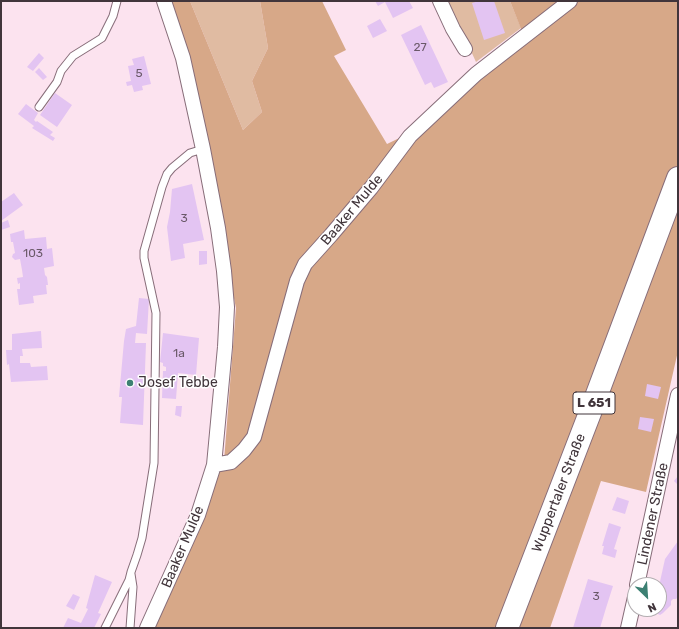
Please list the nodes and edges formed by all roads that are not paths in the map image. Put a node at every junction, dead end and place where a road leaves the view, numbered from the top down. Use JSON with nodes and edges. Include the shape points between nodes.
{"nodes":[{"id":1,"x":117,"y":1,"type":"edge"},
{"id":2,"x":164,"y":1,"type":"edge"},
{"id":3,"x":440,"y":1,"type":"edge"},
{"id":4,"x":570,"y":1,"type":"edge"},
{"id":5,"x":465,"y":49,"type":"dead end"},
{"id":6,"x":39,"y":107,"type":"dead end"},
{"id":7,"x":203,"y":149,"type":"junction"},
{"id":8,"x":678,"y":178,"type":"edge"},
{"id":9,"x":678,"y":395,"type":"edge"},
{"id":10,"x":214,"y":465,"type":"junction"},
{"id":11,"x":130,"y":572,"type":"junction"},
{"id":12,"x":640,"y":577,"type":"edge"},
{"id":13,"x":630,"y":617,"type":"edge"},
{"id":14,"x":106,"y":628,"type":"edge"},
{"id":15,"x":130,"y":628,"type":"edge"},
{"id":16,"x":147,"y":628,"type":"edge"},
{"id":17,"x":507,"y":628,"type":"edge"},
{"id":18,"x":628,"y":628,"type":"edge"}],
"edges":[{"from":1,"to":6,"type":"lane","via":[[114,16],[102,38],[73,56]]},
{"from":2,"to":7,"type":"street","name":"Baaker Mulde","via":[[183,58]]},
{"from":3,"to":5,"type":"street"},
{"from":4,"to":10,"type":"street","name":"Baaker Mulde","via":[[476,74],[410,136],[371,188],[305,264],[254,437],[231,462]]},
{"from":7,"to":10,"type":"street","name":"Baaker Mulde","via":[[219,235],[227,307]]},
{"from":7,"to":11,"type":"lane","via":[[190,153],[167,174],[144,251],[156,313],[154,463],[142,538]]},
{"from":8,"to":17,"type":"main road","name":"Wuppertaler Straße","number":"L 651"},
{"from":9,"to":12,"type":"street","name":"Lindener Straße"},
{"from":10,"to":16,"type":"street","name":"Baaker Mulde","via":[[198,515]]},
{"from":11,"to":14,"type":"lane"},
{"from":11,"to":15,"type":"lane","via":[[133,587]]},
{"from":13,"to":18,"type":"street"}]}
